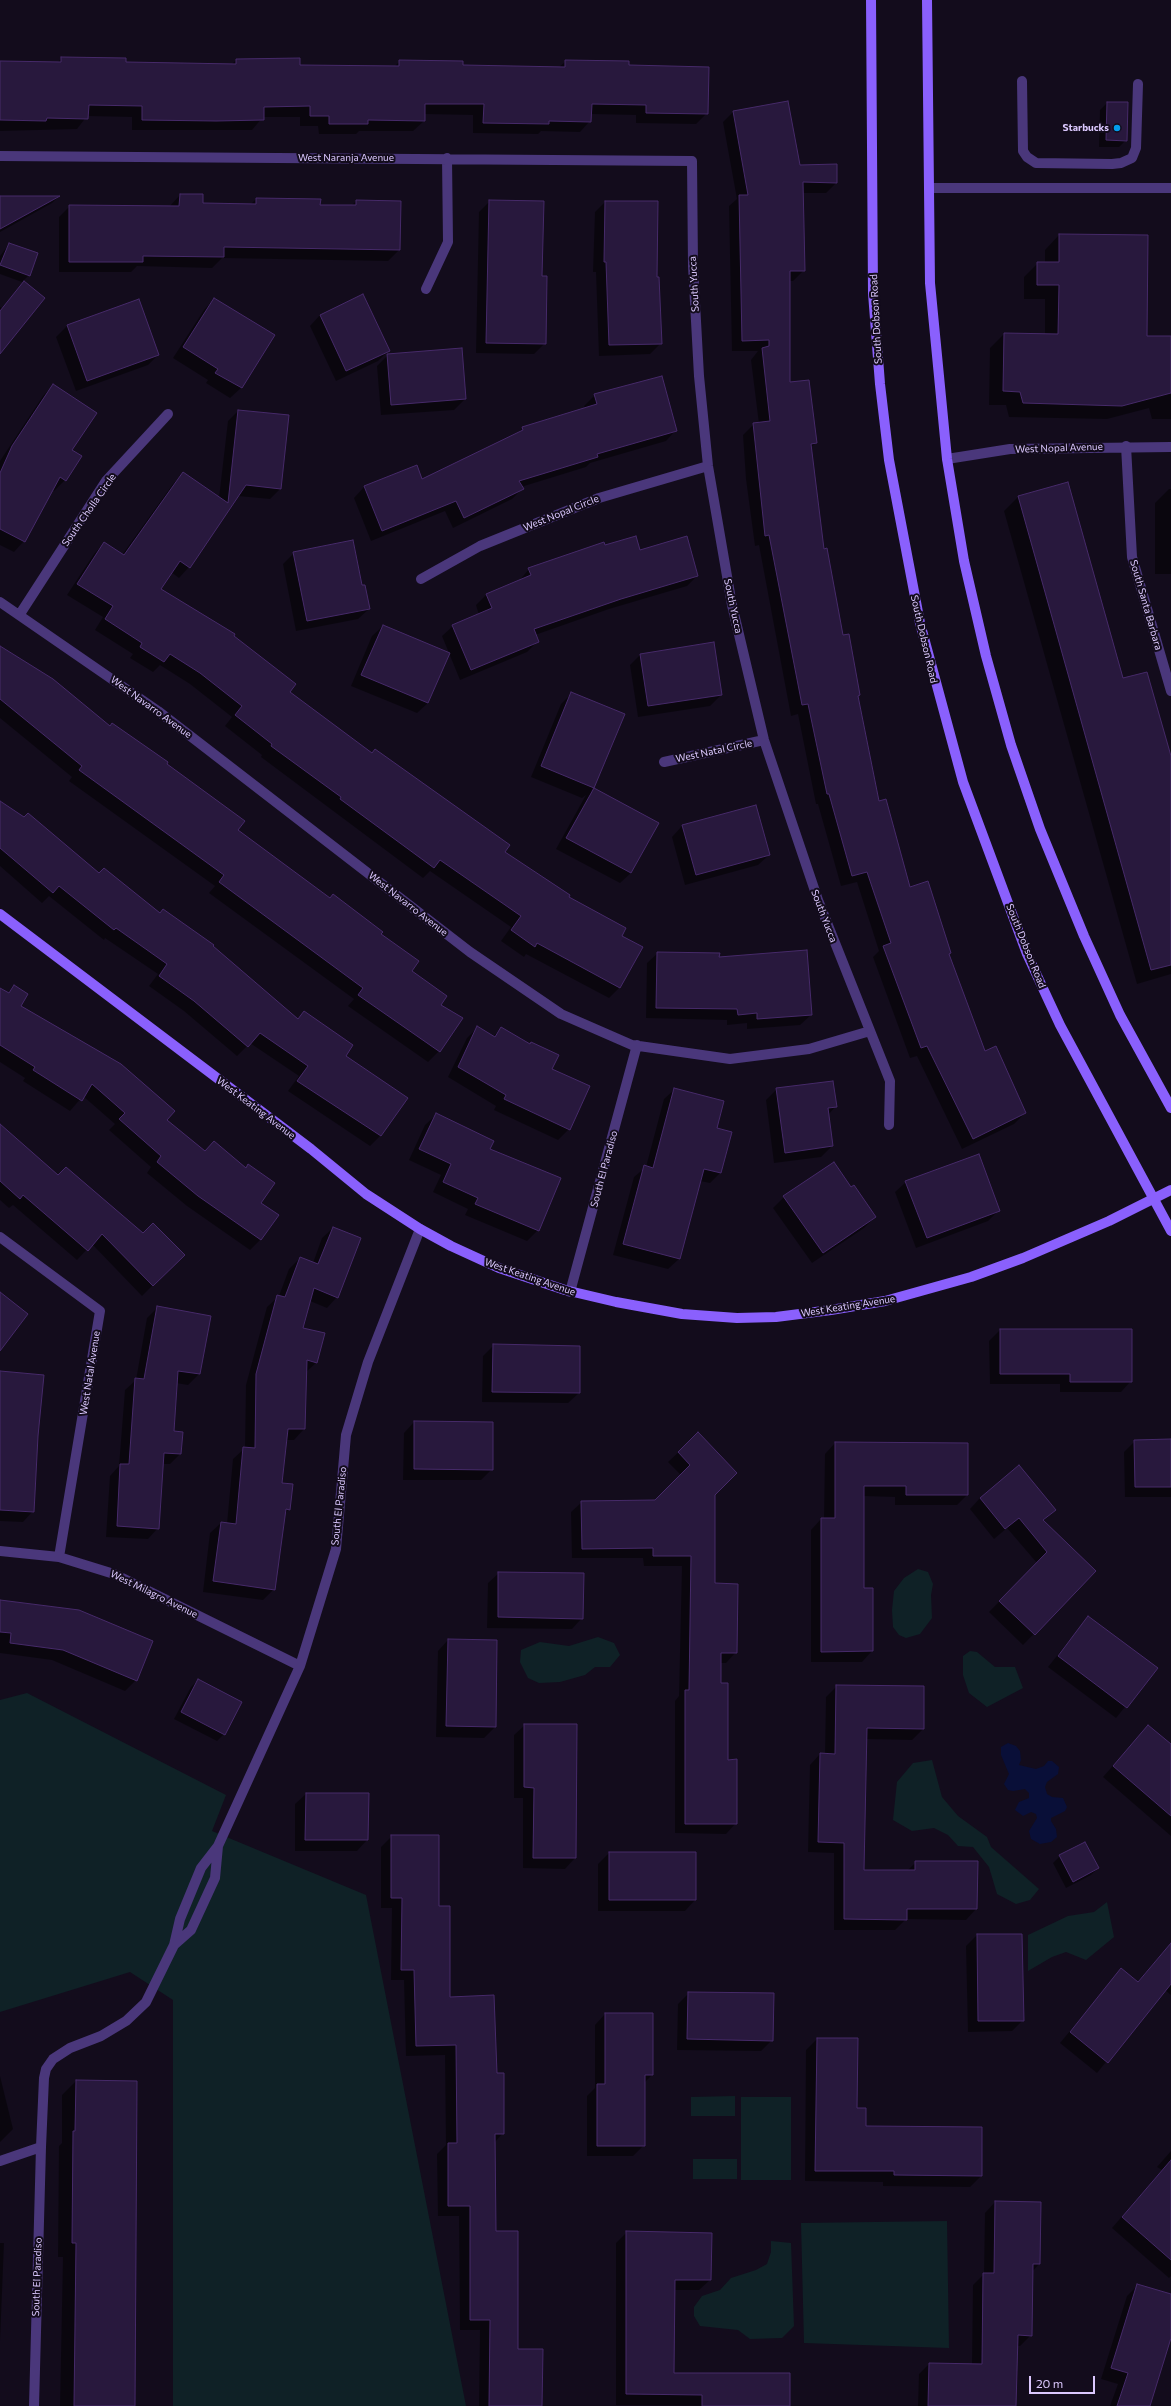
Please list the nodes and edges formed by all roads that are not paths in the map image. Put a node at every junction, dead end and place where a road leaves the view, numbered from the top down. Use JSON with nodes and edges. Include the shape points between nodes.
{"nodes":[{"id":1,"x":871,"y":0,"type":"edge"},
{"id":2,"x":927,"y":0,"type":"edge"},
{"id":3,"x":1022,"y":81,"type":"dead end"},
{"id":4,"x":1138,"y":84,"type":"dead end"},
{"id":5,"x":0,"y":156,"type":"edge"},
{"id":6,"x":447,"y":158,"type":"junction"},
{"id":7,"x":692,"y":161,"type":"joint"},
{"id":8,"x":930,"y":188,"type":"junction"},
{"id":9,"x":1171,"y":188,"type":"edge"},
{"id":10,"x":426,"y":289,"type":"dead end"},
{"id":11,"x":168,"y":414,"type":"dead end"},
{"id":12,"x":1126,"y":446,"type":"junction"},
{"id":13,"x":1171,"y":446,"type":"edge"},
{"id":14,"x":947,"y":458,"type":"junction"},
{"id":15,"x":708,"y":466,"type":"junction"},
{"id":16,"x":421,"y":579,"type":"dead end"},
{"id":17,"x":0,"y":602,"type":"edge"},
{"id":18,"x":20,"y":614,"type":"junction"},
{"id":19,"x":1171,"y":691,"type":"edge"},
{"id":20,"x":764,"y":740,"type":"junction"},
{"id":21,"x":664,"y":762,"type":"dead end"},
{"id":22,"x":0,"y":914,"type":"edge"},
{"id":23,"x":870,"y":1031,"type":"junction"},
{"id":24,"x":637,"y":1046,"type":"junction"},
{"id":25,"x":1171,"y":1108,"type":"edge"},
{"id":26,"x":889,"y":1125,"type":"dead end"},
{"id":27,"x":1171,"y":1190,"type":"edge"},
{"id":28,"x":1153,"y":1200,"type":"junction"},
{"id":29,"x":420,"y":1229,"type":"junction"},
{"id":30,"x":1171,"y":1231,"type":"edge"},
{"id":31,"x":0,"y":1237,"type":"edge"},
{"id":32,"x":570,"y":1292,"type":"junction"},
{"id":33,"x":0,"y":1551,"type":"edge"},
{"id":34,"x":59,"y":1557,"type":"junction"},
{"id":35,"x":300,"y":1666,"type":"junction"},
{"id":36,"x":218,"y":1846,"type":"junction"},
{"id":37,"x":174,"y":1946,"type":"junction"},
{"id":38,"x":41,"y":2147,"type":"junction"},
{"id":39,"x":0,"y":2161,"type":"edge"},
{"id":40,"x":34,"y":2406,"type":"edge"}],
"edges":[{"from":1,"to":28,"type":"main road","name":"South Dobson Road","via":[[873,285],[880,376],[890,460],[920,623],[963,782],[1028,954],[1060,1025]]},
{"from":2,"to":8,"type":"main road"},
{"from":3,"to":4,"type":"street","via":[[1023,151],[1036,163],[1112,164],[1132,158],[1136,148]]},
{"from":5,"to":6,"type":"street","name":"West Naranja Avenue"},
{"from":6,"to":7,"type":"street","name":"West Naranja Avenue"},
{"from":6,"to":10,"type":"street","via":[[448,242]]},
{"from":7,"to":15,"type":"street","name":"South Yucca","via":[[699,376]]},
{"from":8,"to":9,"type":"street"},
{"from":8,"to":14,"type":"main road","via":[[930,283]]},
{"from":11,"to":18,"type":"street","name":"South Cholla Circle","via":[[106,481]]},
{"from":12,"to":13,"type":"street","name":"West Nopal Avenue"},
{"from":12,"to":14,"type":"street","name":"West Nopal Avenue","via":[[1010,449]]},
{"from":12,"to":19,"type":"street","name":"South Santa Barbara","via":[[1132,557]]},
{"from":14,"to":25,"type":"main road","via":[[964,561],[986,656],[1040,829],[1120,1015]]},
{"from":15,"to":16,"type":"street","name":"West Nopal Circle","via":[[599,498],[480,546]]},
{"from":15,"to":20,"type":"street","name":"South Yucca","via":[[732,605]]},
{"from":17,"to":18,"type":"street","name":"West Navarro Avenue"},
{"from":18,"to":24,"type":"street","name":"West Navarro Avenue","via":[[158,711],[470,952],[561,1014]]},
{"from":20,"to":21,"type":"street","name":"West Natal Circle"},
{"from":20,"to":23,"type":"street","name":"South Yucca","via":[[818,900]]},
{"from":22,"to":29,"type":"main road","name":"West Keating Avenue","via":[[311,1149],[366,1194]]},
{"from":23,"to":24,"type":"street","name":"West Navarro Avenue","via":[[808,1049],[730,1059]]},
{"from":23,"to":26,"type":"street","name":"South Yucca","via":[[890,1081]]},
{"from":24,"to":32,"type":"street","name":"South El Paradiso"},
{"from":27,"to":28,"type":"main road","name":"West Keating Avenue"},
{"from":28,"to":30,"type":"main road","name":"South Dobson Road"},
{"from":28,"to":32,"type":"main road","name":"West Keating Avenue","via":[[1023,1258],[971,1277],[892,1299],[831,1310],[776,1317],[682,1314]]},
{"from":29,"to":32,"type":"main road","name":"West Keating Avenue","via":[[499,1268]]},
{"from":29,"to":35,"type":"street","name":"South El Paradiso","via":[[368,1362],[346,1434],[336,1549]]},
{"from":31,"to":34,"type":"street","name":"West Natal Avenue","via":[[100,1311]]},
{"from":33,"to":34,"type":"street","name":"West Milagro Avenue"},
{"from":34,"to":35,"type":"street","name":"West Milagro Avenue","via":[[114,1574]]},
{"from":35,"to":36,"type":"street","name":"South El Paradiso"},
{"from":36,"to":37,"type":"street","name":"South El Paradiso","via":[[198,1874],[180,1919]]},
{"from":36,"to":37,"type":"street","name":"South El Paradiso","via":[[215,1878],[191,1930]]},
{"from":37,"to":38,"type":"street","name":"South El Paradiso","via":[[146,2002],[126,2021],[101,2036],[70,2048],[53,2059],[46,2069]]},
{"from":38,"to":39,"type":"street"},
{"from":38,"to":40,"type":"street","name":"South El Paradiso"}]}
